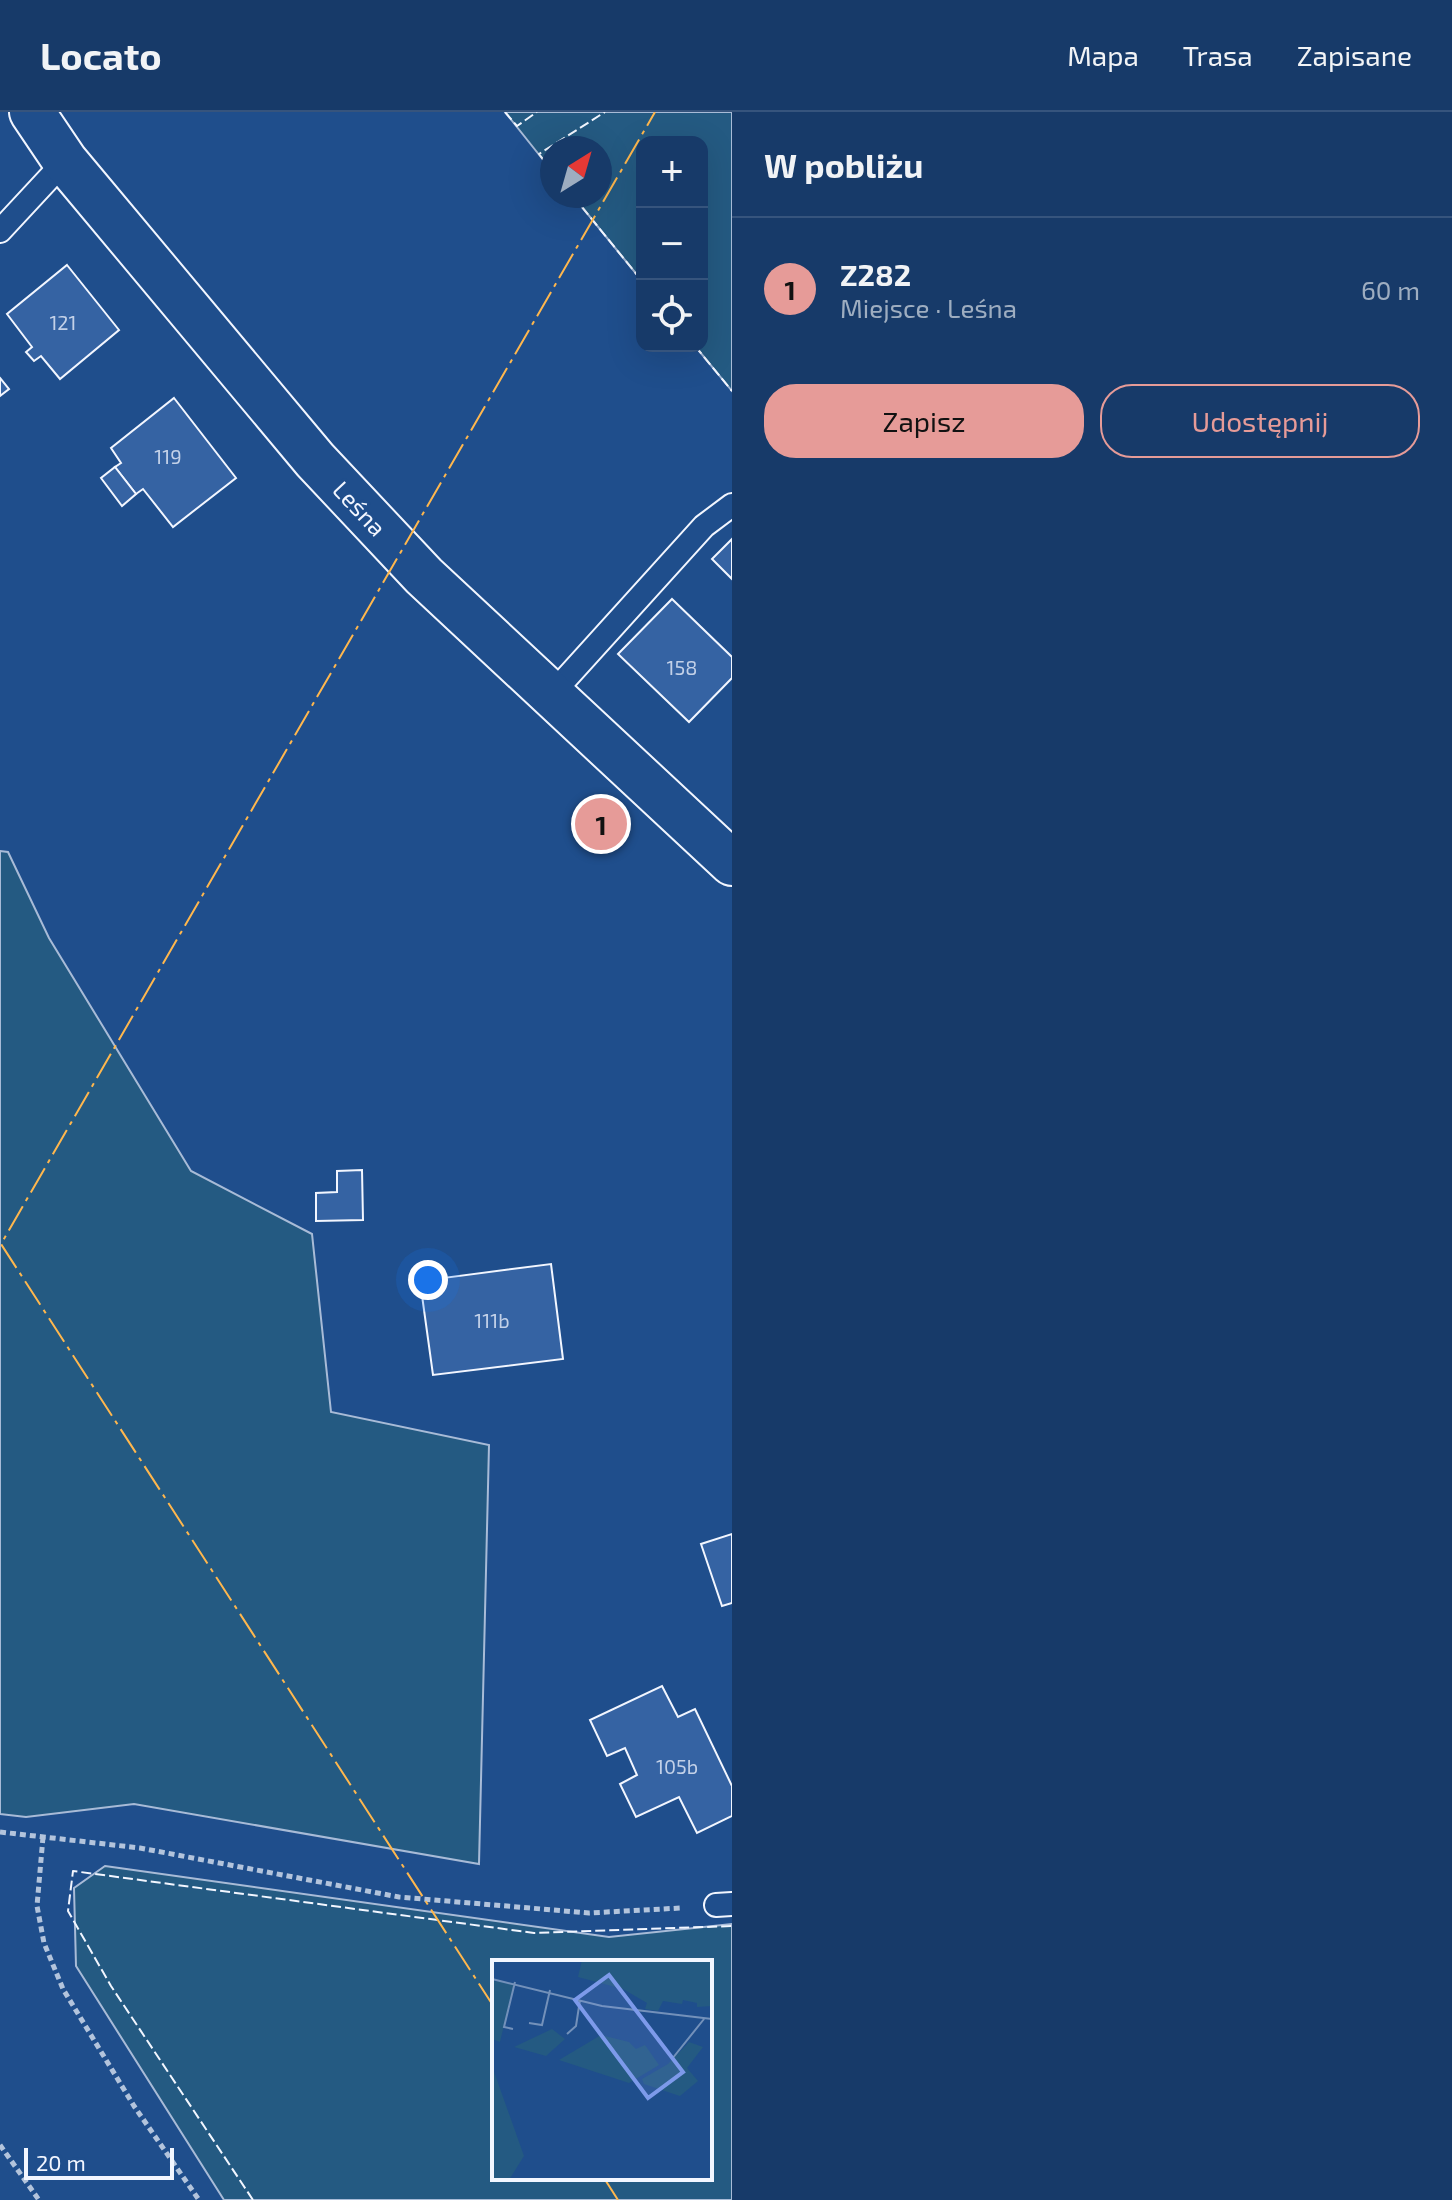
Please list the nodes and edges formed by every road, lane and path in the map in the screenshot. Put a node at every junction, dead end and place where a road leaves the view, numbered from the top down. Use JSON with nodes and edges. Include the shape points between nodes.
{"nodes":[{"id":1,"x":32,"y":112,"type":"edge"},
{"id":2,"x":65,"y":161,"type":"junction"},
{"id":3,"x":0,"y":231,"type":"edge"},
{"id":4,"x":732,"y":505,"type":"edge"},
{"id":5,"x":551,"y":695,"type":"junction"},
{"id":6,"x":732,"y":863,"type":"edge"},
{"id":7,"x":0,"y":1832,"type":"edge"},
{"id":8,"x":43,"y":1837,"type":"junction"},
{"id":9,"x":724,"y":1905,"type":"edge"},
{"id":10,"x":0,"y":2145,"type":"edge"},
{"id":11,"x":39,"y":2200,"type":"edge"},
{"id":12,"x":199,"y":2200,"type":"edge"}],
"edges":[{"from":1,"to":2,"type":"street","name":"Leśna"},
{"from":2,"to":3,"type":"lane"},
{"from":2,"to":5,"type":"street","name":"Leśna","via":[[315,460],[424,576]]},
{"from":4,"to":5,"type":"lane","via":[[704,526]]},
{"from":5,"to":6,"type":"street","name":"Leśna"},
{"from":7,"to":8,"type":"path"},
{"from":8,"to":9,"type":"path","via":[[140,1848],[399,1897],[589,1913]]},
{"from":8,"to":12,"type":"path","via":[[37,1906],[44,1943],[63,1989]]},
{"from":10,"to":11,"type":"path"}]}
